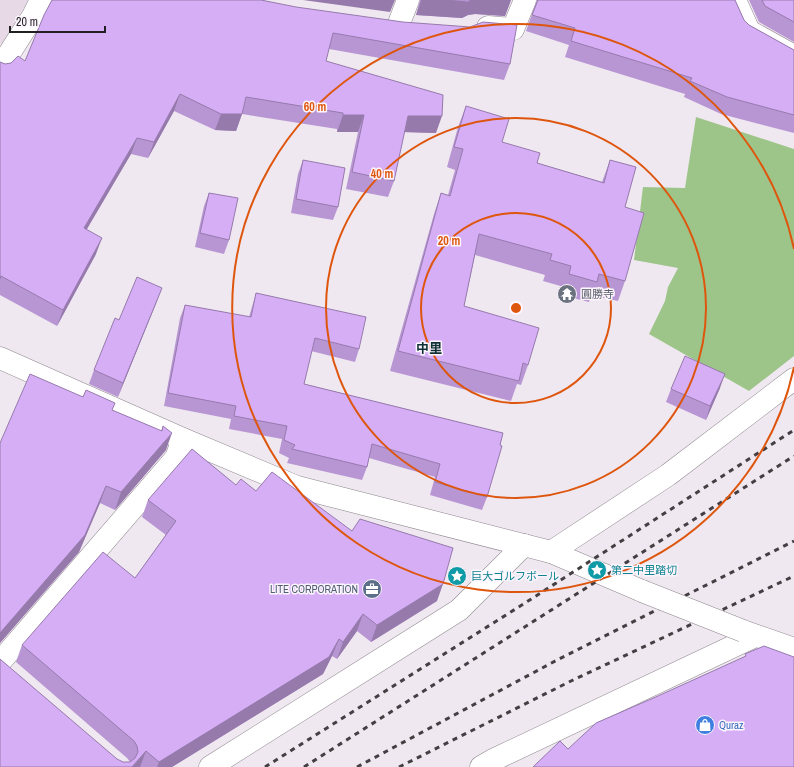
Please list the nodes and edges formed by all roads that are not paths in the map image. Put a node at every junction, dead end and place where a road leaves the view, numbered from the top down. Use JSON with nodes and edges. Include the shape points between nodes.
{"nodes":[{"id":1,"x":41,"y":0,"type":"edge"},
{"id":2,"x":408,"y":0,"type":"edge"},
{"id":3,"x":525,"y":0,"type":"edge"},
{"id":4,"x":734,"y":0,"type":"edge"},
{"id":5,"x":375,"y":23,"type":"edge"},
{"id":6,"x":398,"y":26,"type":"junction"},
{"id":7,"x":420,"y":28,"type":"edge"},
{"id":8,"x":470,"y":28,"type":"edge"},
{"id":9,"x":794,"y":56,"type":"edge"},
{"id":10,"x":0,"y":68,"type":"edge"},
{"id":11,"x":0,"y":358,"type":"edge"},
{"id":12,"x":794,"y":379,"type":"edge"},
{"id":13,"x":183,"y":439,"type":"junction"},
{"id":14,"x":524,"y":545,"type":"junction"},
{"id":15,"x":551,"y":552,"type":"junction"},
{"id":16,"x":749,"y":634,"type":"junction"},
{"id":17,"x":794,"y":650,"type":"edge"},
{"id":18,"x":4,"y":667,"type":"edge"},
{"id":19,"x":491,"y":765,"type":"edge"},
{"id":20,"x":210,"y":767,"type":"edge"}],
"edges":[{"from":1,"to":10,"type":"street"},
{"from":2,"to":6,"type":"street"},
{"from":3,"to":8,"type":"street","via":[[513,28]]},
{"from":4,"to":9,"type":"street","via":[[749,31]]},
{"from":5,"to":6,"type":"street"},
{"from":6,"to":7,"type":"street"},
{"from":11,"to":13,"type":"street"},
{"from":12,"to":15,"type":"street","via":[[668,476]]},
{"from":13,"to":14,"type":"street","via":[[296,486]]},
{"from":13,"to":18,"type":"street","via":[[176,458]]},
{"from":14,"to":15,"type":"street"},
{"from":14,"to":20,"type":"street","via":[[459,610]]},
{"from":15,"to":16,"type":"street","bridge":true},
{"from":16,"to":17,"type":"street"},
{"from":16,"to":19,"type":"street"}]}
